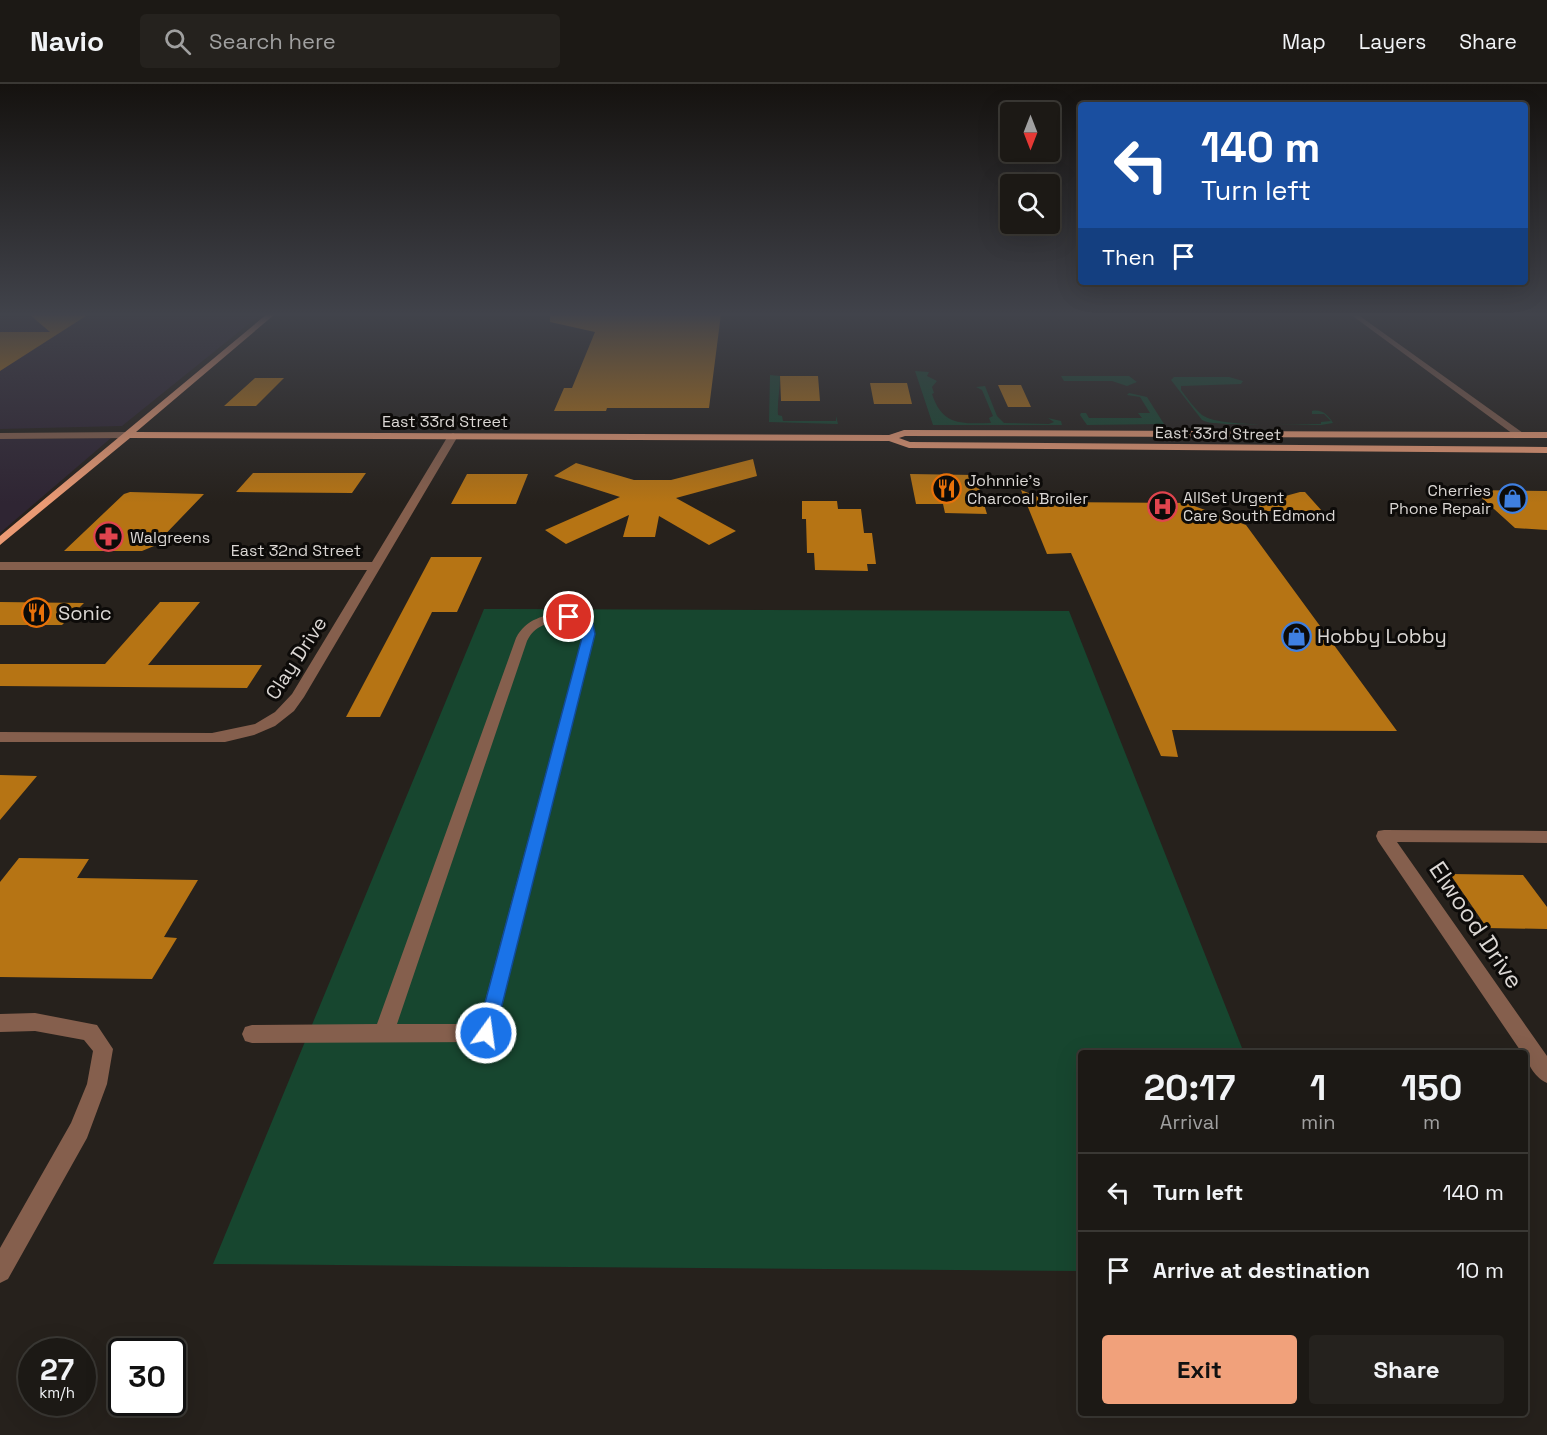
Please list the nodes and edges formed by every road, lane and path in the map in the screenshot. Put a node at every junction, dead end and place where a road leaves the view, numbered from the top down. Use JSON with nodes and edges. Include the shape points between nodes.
{"nodes":[{"id":1,"x":195,"y":377,"type":"edge"},
{"id":2,"x":1440,"y":377,"type":"edge"},
{"id":3,"x":126,"y":435,"type":"junction"},
{"id":4,"x":1520,"y":435,"type":"junction"},
{"id":5,"x":1547,"y":435,"type":"edge"},
{"id":6,"x":0,"y":436,"type":"edge"},
{"id":7,"x":453,"y":436,"type":"junction"},
{"id":8,"x":890,"y":438,"type":"junction"},
{"id":9,"x":1547,"y":450,"type":"edge"},
{"id":10,"x":0,"y":542,"type":"edge"},
{"id":11,"x":0,"y":566,"type":"edge"},
{"id":12,"x":376,"y":566,"type":"junction"},
{"id":13,"x":0,"y":737,"type":"edge"},
{"id":14,"x":1547,"y":837,"type":"edge"},
{"id":15,"x":0,"y":1023,"type":"edge"},
{"id":16,"x":384,"y":1033,"type":"junction"},
{"id":17,"x":252,"y":1034,"type":"dead end"},
{"id":18,"x":1547,"y":1073,"type":"edge"},
{"id":19,"x":0,"y":1271,"type":"edge"}],
"edges":[{"from":1,"to":3,"type":"main road"},
{"from":2,"to":4,"type":"street"},
{"from":3,"to":6,"type":"street","name":"East 33rd Street"},
{"from":3,"to":7,"type":"main road","name":"East 33rd Street"},
{"from":3,"to":10,"type":"main road"},
{"from":4,"to":5,"type":"main road","name":"East 33rd Street"},
{"from":4,"to":8,"type":"main road","name":"East 33rd Street","via":[[904,433]]},
{"from":7,"to":8,"type":"main road","name":"East 33rd Street"},
{"from":7,"to":12,"type":"street","name":"Clay Drive"},
{"from":8,"to":9,"type":"main road","name":"East 33rd Street","via":[[909,445]]},
{"from":11,"to":12,"type":"street","name":"East 32nd Street"},
{"from":12,"to":13,"type":"street","name":"Clay Drive","via":[[297,697],[269,725],[212,738]]},
{"from":14,"to":18,"type":"street","name":"Elwood Drive","via":[[1384,836]]},
{"from":15,"to":19,"type":"street","via":[[35,1022],[90,1032],[103,1049],[97,1084],[79,1130]]},
{"from":16,"to":16,"type":"street","via":[[486,1033],[589,634],[588,621],[569,617],[542,620],[527,629]]},
{"from":16,"to":17,"type":"street"}]}
